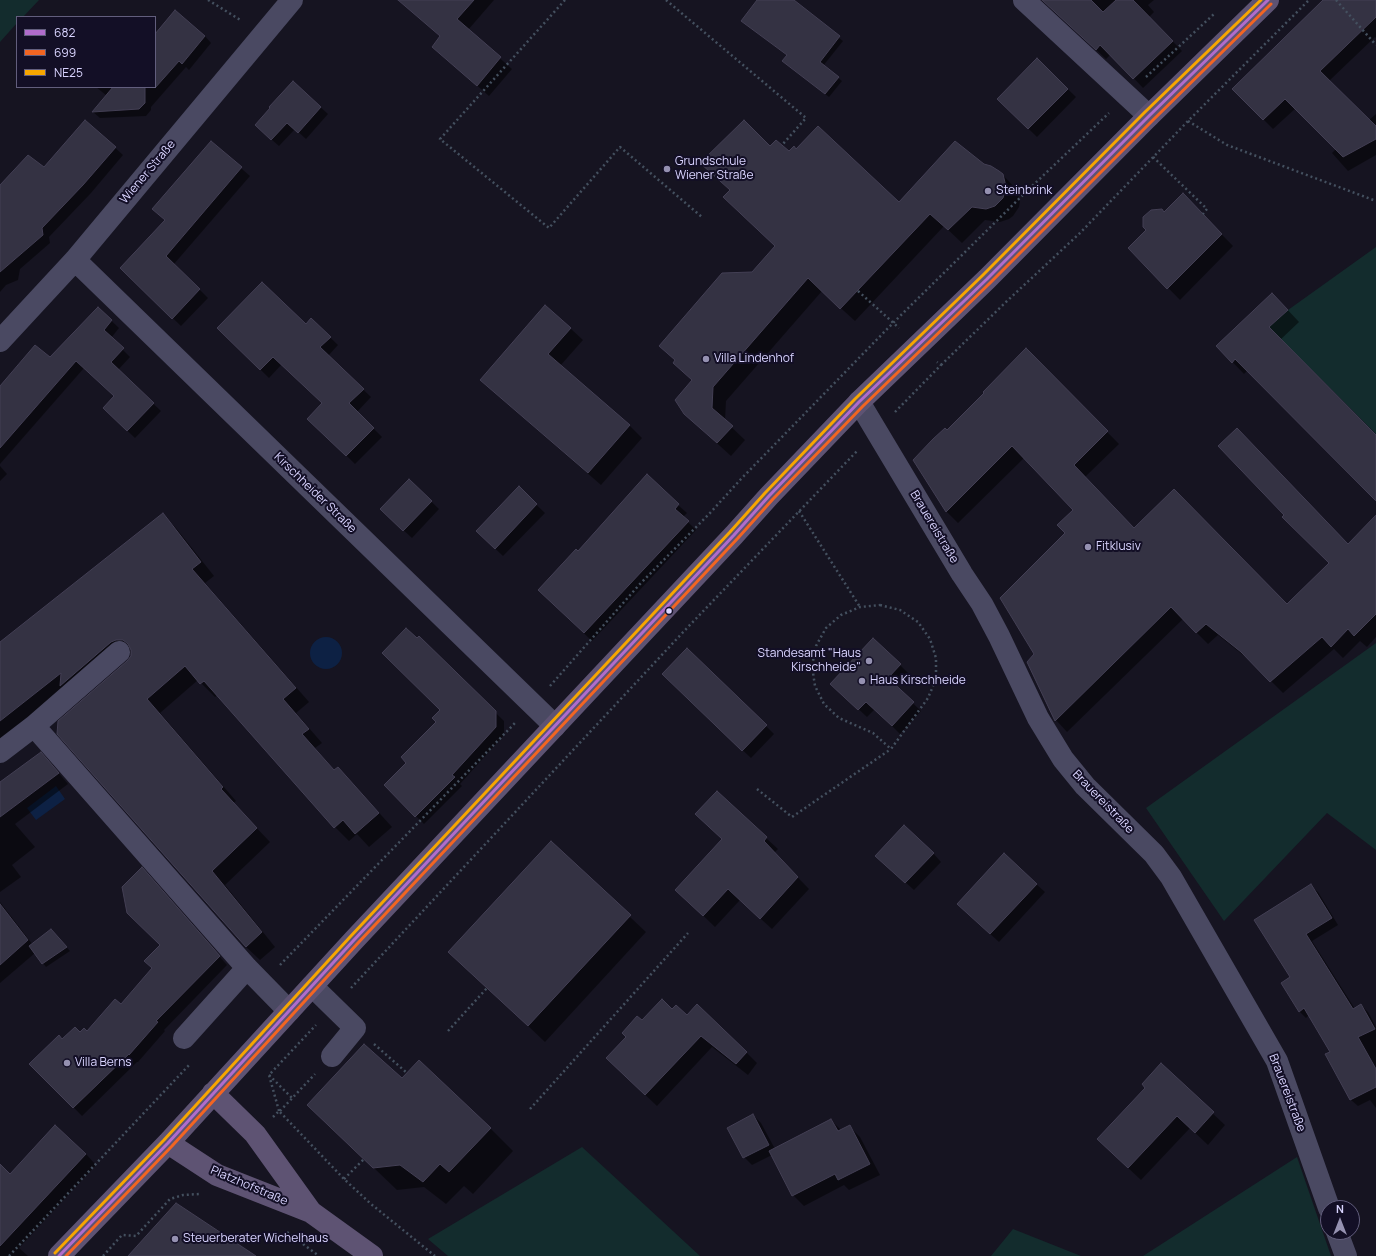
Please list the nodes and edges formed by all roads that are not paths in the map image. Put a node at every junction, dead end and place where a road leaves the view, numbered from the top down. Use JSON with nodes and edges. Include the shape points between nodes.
{"nodes":[{"id":1,"x":292,"y":0,"type":"edge"},
{"id":2,"x":1024,"y":0,"type":"edge"},
{"id":3,"x":1268,"y":0,"type":"edge"},
{"id":4,"x":1149,"y":116,"type":"junction"},
{"id":5,"x":75,"y":260,"type":"junction"},
{"id":6,"x":0,"y":340,"type":"edge"},
{"id":7,"x":859,"y":402,"type":"junction"},
{"id":8,"x":119,"y":652,"type":"dead end"},
{"id":9,"x":34,"y":726,"type":"junction"},
{"id":10,"x":556,"y":726,"type":"junction"},
{"id":11,"x":0,"y":752,"type":"edge"},
{"id":12,"x":247,"y":968,"type":"junction"},
{"id":13,"x":312,"y":986,"type":"junction"},
{"id":14,"x":289,"y":1010,"type":"junction"},
{"id":15,"x":184,"y":1038,"type":"dead end"},
{"id":16,"x":332,"y":1056,"type":"road end"},
{"id":17,"x":213,"y":1093,"type":"junction"},
{"id":18,"x":168,"y":1143,"type":"junction"},
{"id":19,"x":1326,"y":1200,"type":"edge"},
{"id":20,"x":311,"y":1212,"type":"junction"},
{"id":21,"x":1340,"y":1240,"type":"edge"},
{"id":22,"x":59,"y":1256,"type":"edge"},
{"id":23,"x":372,"y":1256,"type":"edge"},
{"id":24,"x":1346,"y":1256,"type":"edge"}],
"edges":[{"from":1,"to":5,"type":"street","name":"Wiener Straße"},
{"from":2,"to":4,"type":"street"},
{"from":3,"to":4,"type":"main road"},
{"from":4,"to":7,"type":"main road"},
{"from":5,"to":6,"type":"street","name":"Wiener Straße"},
{"from":5,"to":10,"type":"street","name":"Kirschheider Straße"},
{"from":7,"to":10,"type":"main road"},
{"from":7,"to":19,"type":"street","name":"Brauereistraße","via":[[982,604],[1038,718],[1063,759],[1085,786],[1154,854],[1175,884],[1277,1061]]},
{"from":8,"to":9,"type":"street"},
{"from":9,"to":11,"type":"street"},
{"from":9,"to":12,"type":"street"},
{"from":10,"to":13,"type":"main road"},
{"from":12,"to":14,"type":"street"},
{"from":12,"to":15,"type":"street"},
{"from":13,"to":14,"type":"main road"},
{"from":13,"to":16,"type":"street","via":[[355,1028]]},
{"from":14,"to":17,"type":"main road"},
{"from":17,"to":18,"type":"main road"},
{"from":17,"to":20,"type":"main road","name":"Platzhofstraße","via":[[255,1134]]},
{"from":18,"to":20,"type":"main road","name":"Platzhofstraße","via":[[217,1174]]},
{"from":18,"to":22,"type":"main road"},
{"from":20,"to":23,"type":"main road","name":"Platzhofstraße"},
{"from":21,"to":24,"type":"street"}]}
